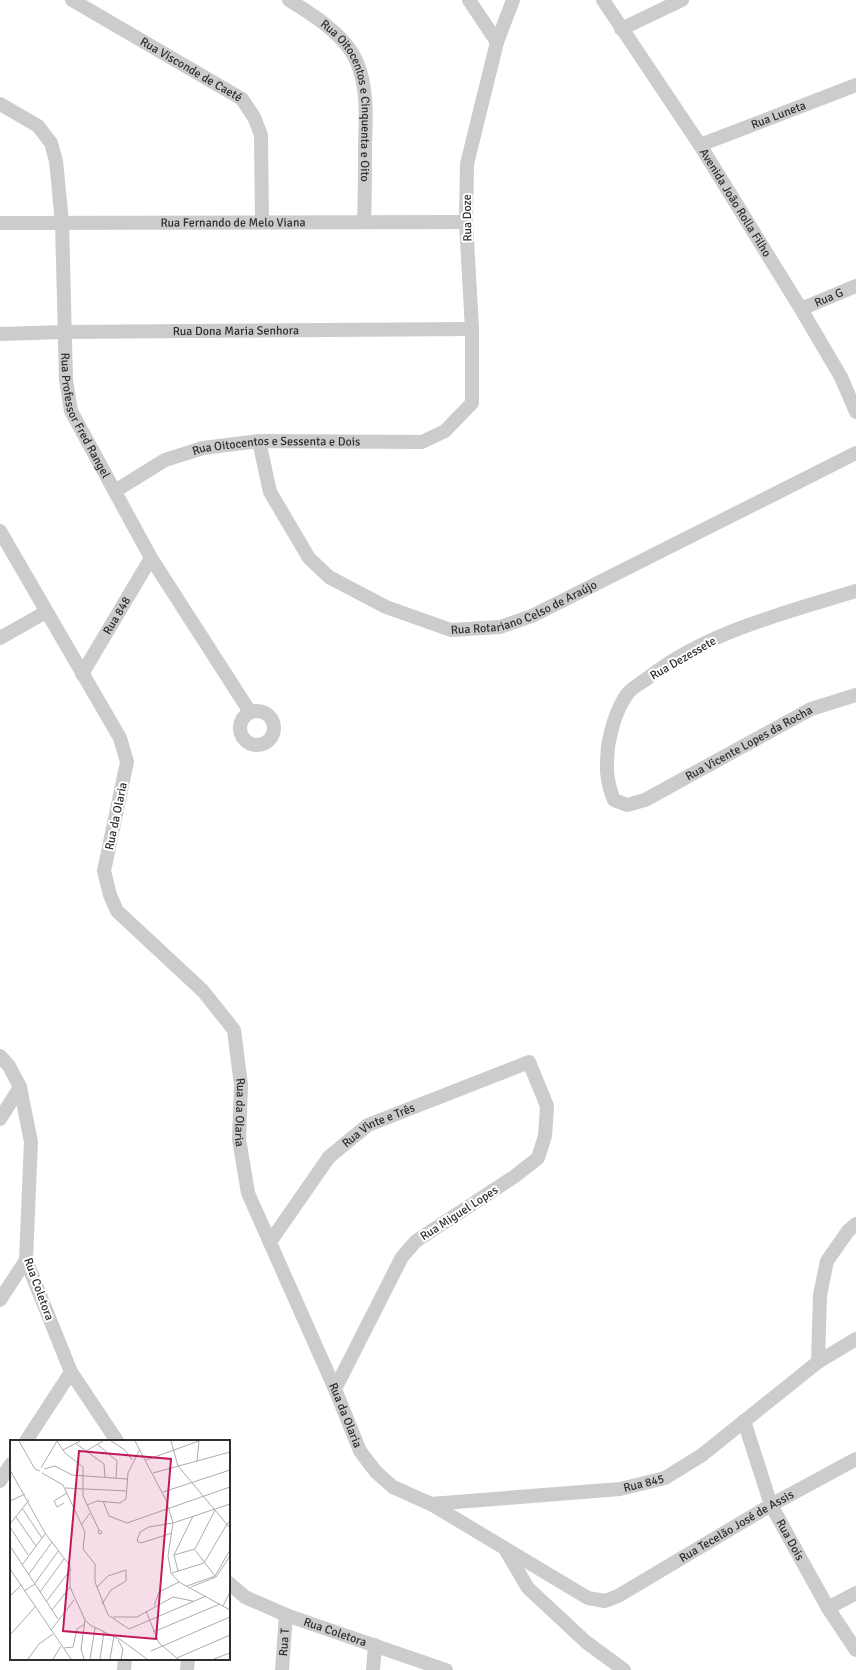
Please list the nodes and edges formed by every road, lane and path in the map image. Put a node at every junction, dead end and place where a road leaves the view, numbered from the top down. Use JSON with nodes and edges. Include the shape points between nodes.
{"nodes":[{"id":1,"x":72,"y":0,"type":"edge"},
{"id":2,"x":289,"y":0,"type":"edge"},
{"id":3,"x":469,"y":0,"type":"edge"},
{"id":4,"x":513,"y":0,"type":"edge"},
{"id":5,"x":603,"y":0,"type":"edge"},
{"id":6,"x":682,"y":0,"type":"edge"},
{"id":7,"x":621,"y":29,"type":"junction"},
{"id":8,"x":497,"y":42,"type":"junction"},
{"id":9,"x":856,"y":85,"type":"edge"},
{"id":10,"x":0,"y":104,"type":"edge"},
{"id":11,"x":700,"y":144,"type":"junction"},
{"id":12,"x":62,"y":222,"type":"junction"},
{"id":13,"x":262,"y":222,"type":"junction"},
{"id":14,"x":364,"y":222,"type":"junction"},
{"id":15,"x":466,"y":222,"type":"junction"},
{"id":16,"x":0,"y":223,"type":"edge"},
{"id":17,"x":856,"y":286,"type":"edge"},
{"id":18,"x":801,"y":309,"type":"junction"},
{"id":19,"x":472,"y":329,"type":"junction"},
{"id":20,"x":64,"y":332,"type":"junction"},
{"id":21,"x":0,"y":334,"type":"edge"},
{"id":22,"x":856,"y":412,"type":"edge"},
{"id":23,"x":444,"y":431,"type":"joint"},
{"id":24,"x":259,"y":441,"type":"junction"},
{"id":25,"x":856,"y":453,"type":"edge"},
{"id":26,"x":115,"y":491,"type":"junction"},
{"id":27,"x":0,"y":531,"type":"edge"},
{"id":28,"x":151,"y":558,"type":"junction"},
{"id":29,"x":856,"y":591,"type":"edge"},
{"id":30,"x":46,"y":612,"type":"junction"},
{"id":31,"x":0,"y":638,"type":"edge"},
{"id":32,"x":82,"y":674,"type":"junction"},
{"id":33,"x":856,"y":695,"type":"edge"},
{"id":34,"x":250,"y":712,"type":"dead end"},
{"id":35,"x":644,"y":800,"type":"joint"},
{"id":36,"x":0,"y":1056,"type":"edge"},
{"id":37,"x":529,"y":1062,"type":"joint"},
{"id":38,"x":20,"y":1087,"type":"junction"},
{"id":39,"x":0,"y":1119,"type":"edge"},
{"id":40,"x":856,"y":1224,"type":"edge"},
{"id":41,"x":270,"y":1242,"type":"junction"},
{"id":42,"x":26,"y":1260,"type":"junction"},
{"id":43,"x":0,"y":1300,"type":"edge"},
{"id":44,"x":856,"y":1339,"type":"edge"},
{"id":45,"x":818,"y":1362,"type":"junction"},
{"id":46,"x":71,"y":1372,"type":"junction"},
{"id":47,"x":335,"y":1389,"type":"junction"},
{"id":48,"x":744,"y":1421,"type":"junction"},
{"id":49,"x":27,"y":1440,"type":"edge"},
{"id":50,"x":115,"y":1440,"type":"edge"},
{"id":51,"x":856,"y":1459,"type":"edge"},
{"id":52,"x":10,"y":1466,"type":"edge"},
{"id":53,"x":0,"y":1481,"type":"edge"},
{"id":54,"x":431,"y":1504,"type":"junction"},
{"id":55,"x":771,"y":1505,"type":"junction"},
{"id":56,"x":503,"y":1547,"type":"junction"},
{"id":57,"x":230,"y":1584,"type":"edge"},
{"id":58,"x":856,"y":1593,"type":"edge"},
{"id":59,"x":618,"y":1596,"type":"joint"},
{"id":60,"x":828,"y":1608,"type":"junction"},
{"id":61,"x":286,"y":1615,"type":"junction"},
{"id":62,"x":375,"y":1645,"type":"junction"},
{"id":63,"x":856,"y":1650,"type":"edge"},
{"id":64,"x":125,"y":1660,"type":"edge"},
{"id":65,"x":188,"y":1660,"type":"edge"},
{"id":66,"x":124,"y":1670,"type":"edge"},
{"id":67,"x":187,"y":1670,"type":"edge"},
{"id":68,"x":282,"y":1670,"type":"edge"},
{"id":69,"x":373,"y":1670,"type":"edge"},
{"id":70,"x":446,"y":1670,"type":"edge"},
{"id":71,"x":624,"y":1670,"type":"edge"}],
"edges":[{"from":1,"to":13,"type":"street","name":"Rua Visconde de Caeté","via":[[242,99],[254,117],[260,135]]},
{"from":2,"to":14,"type":"street","name":"Rua Oitocentos e Cinquenta e Oito","via":[[337,34],[356,59],[364,84],[366,112]]},
{"from":3,"to":8,"type":"street"},
{"from":4,"to":8,"type":"street","name":"Rua Doze"},
{"from":5,"to":7,"type":"street","name":"Avenida João Rolla Filho"},
{"from":6,"to":7,"type":"street"},
{"from":7,"to":11,"type":"street","name":"Avenida João Rolla Filho"},
{"from":8,"to":15,"type":"street","name":"Rua Doze","via":[[467,164]]},
{"from":9,"to":11,"type":"street","name":"Rua Luneta"},
{"from":10,"to":12,"type":"street","name":"Rua Professor Fred Rangel","via":[[38,126],[50,143],[56,161]]},
{"from":11,"to":18,"type":"street","name":"Avenida João Rolla Filho"},
{"from":12,"to":13,"type":"street","name":"Rua Fernando de Melo Viana"},
{"from":12,"to":16,"type":"street","name":"Rua Fernando de Melo Viana"},
{"from":12,"to":20,"type":"street","name":"Rua Professor Fred Rangel"},
{"from":13,"to":14,"type":"street","name":"Rua Fernando de Melo Viana"},
{"from":14,"to":15,"type":"street","name":"Rua Fernando de Melo Viana"},
{"from":15,"to":19,"type":"street","name":"Rua Doze"},
{"from":17,"to":18,"type":"street","name":"Rua G"},
{"from":18,"to":22,"type":"street","name":"Avenida João Rolla Filho","via":[[841,377]]},
{"from":19,"to":20,"type":"street","name":"Rua Dona Maria Senhora"},
{"from":19,"to":23,"type":"street","name":"Rua Doze","via":[[472,403]]},
{"from":20,"to":21,"type":"street","name":"Rua Dona Maria Senhora"},
{"from":20,"to":26,"type":"street","name":"Rua Professor Fred Rangel","via":[[66,380],[71,411]]},
{"from":23,"to":24,"type":"street","name":"Rua Oitocentos e Sessenta e Dois","via":[[422,442]]},
{"from":24,"to":25,"type":"street","name":"Rua Rotariano Celso de Araújo","via":[[270,492],[309,558],[329,577],[386,606],[451,630],[500,627],[532,616]]},
{"from":24,"to":26,"type":"street","name":"Rua Oitocentos e Sessenta e Dois","via":[[203,448],[165,460]]},
{"from":26,"to":28,"type":"street","name":"Rua Professor Fred Rangel"},
{"from":27,"to":30,"type":"street","name":"Rua da Olaria"},
{"from":28,"to":32,"type":"street","name":"Rua 848"},
{"from":28,"to":34,"type":"street","name":"Rua Professor Fred Rangel"},
{"from":29,"to":35,"type":"street","name":"Rua Dezessete","via":[[753,623],[700,645],[661,668],[628,693],[612,725],[605,769],[607,785],[614,800],[628,805]]},
{"from":30,"to":31,"type":"street"},
{"from":30,"to":32,"type":"street","name":"Rua da Olaria"},
{"from":32,"to":41,"type":"street","name":"Rua da Olaria","via":[[120,738],[127,762],[104,872],[110,894],[117,911],[203,991],[234,1030],[241,1084],[239,1139],[248,1193]]},
{"from":33,"to":35,"type":"street","name":"Rua Vicente Lopes da Rocha","via":[[811,709]]},
{"from":36,"to":38,"type":"street","name":"Rua Coletora","via":[[9,1066]]},
{"from":37,"to":41,"type":"street","name":"Rua Vinte e Três","via":[[368,1125],[329,1157]]},
{"from":37,"to":47,"type":"street","name":"Rua Miguel Lopes","via":[[547,1106],[545,1136],[538,1158],[416,1241],[402,1257]]},
{"from":38,"to":39,"type":"street"},
{"from":38,"to":42,"type":"street","name":"Rua Coletora","via":[[31,1142]]},
{"from":40,"to":45,"type":"street","via":[[848,1230],[827,1261],[820,1295]]},
{"from":41,"to":47,"type":"street","name":"Rua da Olaria"},
{"from":42,"to":43,"type":"street"},
{"from":42,"to":46,"type":"street","name":"Rua Coletora"},
{"from":44,"to":45,"type":"street","name":"Rua 845"},
{"from":45,"to":48,"type":"street","name":"Rua 845"},
{"from":46,"to":49,"type":"street"},
{"from":46,"to":50,"type":"street","name":"Rua Coletora"},
{"from":47,"to":54,"type":"street","name":"Rua da Olaria","via":[[360,1451],[376,1472],[393,1487]]},
{"from":48,"to":54,"type":"street","name":"Rua 845","via":[[702,1455],[666,1478],[620,1489]]},
{"from":48,"to":55,"type":"street","name":"Rua Dois"},
{"from":51,"to":55,"type":"street","name":"Rua Tecelão José de Assis"},
{"from":52,"to":53,"type":"street"},
{"from":54,"to":56,"type":"street","name":"Rua da Olaria"},
{"from":55,"to":59,"type":"street","name":"Rua Tecelão José de Assis"},
{"from":55,"to":60,"type":"street","name":"Rua Dois"},
{"from":56,"to":59,"type":"street","name":"Rua da Olaria","via":[[588,1598],[605,1601]]},
{"from":56,"to":71,"type":"street","via":[[528,1588],[586,1642]]},
{"from":57,"to":61,"type":"street","name":"Rua Coletora","via":[[245,1597]]},
{"from":58,"to":60,"type":"street"},
{"from":60,"to":63,"type":"street","name":"Rua Dois"},
{"from":61,"to":62,"type":"street","name":"Rua Coletora"},
{"from":61,"to":68,"type":"street","name":"Rua T"},
{"from":62,"to":69,"type":"street"},
{"from":62,"to":70,"type":"street","name":"Rua Coletora"},
{"from":64,"to":66,"type":"street"},
{"from":65,"to":67,"type":"street"}]}
